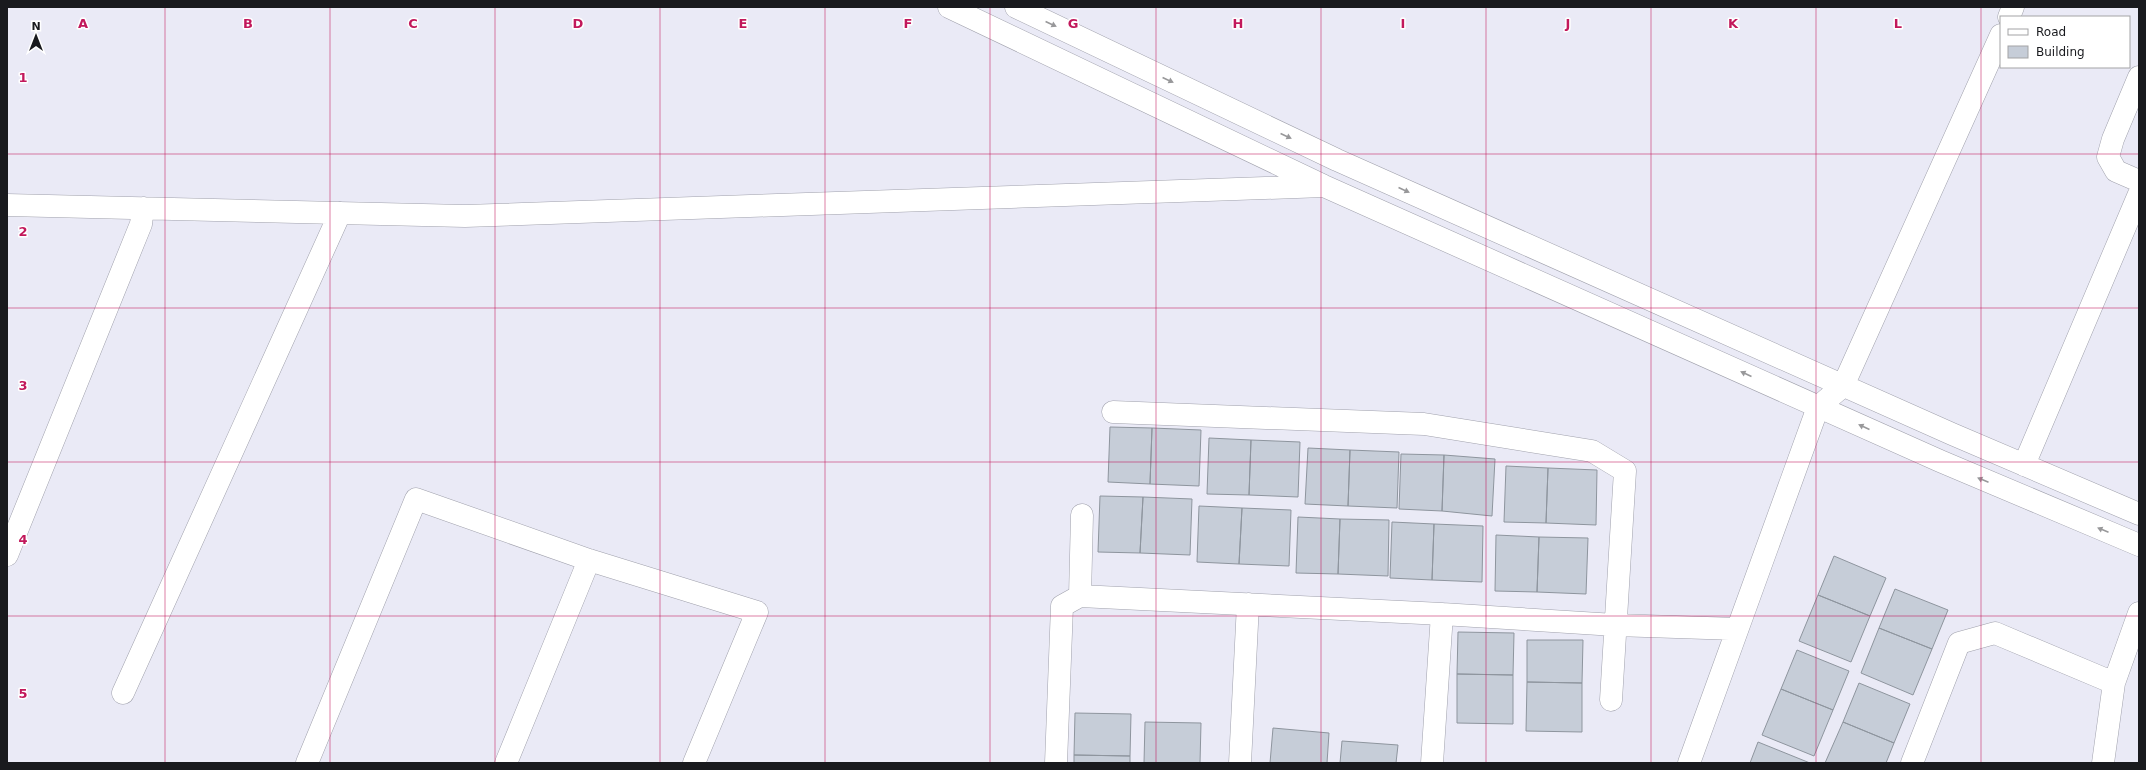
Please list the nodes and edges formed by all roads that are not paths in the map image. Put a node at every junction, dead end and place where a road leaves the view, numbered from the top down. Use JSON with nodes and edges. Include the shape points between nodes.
{"nodes":[{"id":1,"x":948,"y":7,"type":"edge"},
{"id":2,"x":1016,"y":7,"type":"edge"},
{"id":3,"x":2000,"y":37,"type":"edge"},
{"id":4,"x":2139,"y":77,"type":"edge"},
{"id":5,"x":2139,"y":181,"type":"edge"},
{"id":6,"x":1324,"y":186,"type":"junction"},
{"id":7,"x":2139,"y":194,"type":"edge"},
{"id":8,"x":7,"y":204,"type":"edge"},
{"id":9,"x":143,"y":208,"type":"junction"},
{"id":10,"x":340,"y":213,"type":"junction"},
{"id":11,"x":1843,"y":386,"type":"junction"},
{"id":12,"x":1818,"y":407,"type":"junction"},
{"id":13,"x":1113,"y":412,"type":"dead end"},
{"id":14,"x":2024,"y":465,"type":"junction"},
{"id":15,"x":2139,"y":514,"type":"edge"},
{"id":16,"x":1082,"y":516,"type":"dead end"},
{"id":17,"x":2139,"y":545,"type":"edge"},
{"id":18,"x":7,"y":555,"type":"edge"},
{"id":19,"x":589,"y":560,"type":"junction"},
{"id":20,"x":1080,"y":596,"type":"junction"},
{"id":21,"x":1248,"y":604,"type":"junction"},
{"id":22,"x":2139,"y":613,"type":"edge"},
{"id":23,"x":1442,"y":614,"type":"junction"},
{"id":24,"x":1615,"y":625,"type":"junction"},
{"id":25,"x":1738,"y":629,"type":"junction"},
{"id":26,"x":2114,"y":682,"type":"junction"},
{"id":27,"x":123,"y":693,"type":"dead end"},
{"id":28,"x":1611,"y":700,"type":"dead end"},
{"id":29,"x":307,"y":763,"type":"edge"},
{"id":30,"x":506,"y":763,"type":"edge"},
{"id":31,"x":694,"y":763,"type":"edge"},
{"id":32,"x":1056,"y":763,"type":"edge"},
{"id":33,"x":1240,"y":763,"type":"edge"},
{"id":34,"x":1432,"y":763,"type":"edge"},
{"id":35,"x":1689,"y":763,"type":"edge"},
{"id":36,"x":1912,"y":763,"type":"edge"},
{"id":37,"x":2103,"y":763,"type":"edge"}],
"edges":[{"from":1,"to":6,"type":"street"},
{"from":2,"to":11,"type":"street","one_way":true,"via":[[1337,160]]},
{"from":3,"to":11,"type":"street"},
{"from":4,"to":5,"type":"street","via":[[2108,157],[2116,171]]},
{"from":6,"to":10,"type":"street","via":[[465,216]]},
{"from":12,"to":6,"type":"street","one_way":true},
{"from":7,"to":14,"type":"street"},
{"from":8,"to":9,"type":"street"},
{"from":9,"to":10,"type":"street"},
{"from":9,"to":18,"type":"street","via":[[141,224]]},
{"from":10,"to":27,"type":"street"},
{"from":11,"to":12,"type":"street"},
{"from":11,"to":14,"type":"street"},
{"from":17,"to":12,"type":"street","one_way":true},
{"from":12,"to":25,"type":"street"},
{"from":13,"to":24,"type":"street","via":[[1424,424],[1592,451],[1625,471]]},
{"from":14,"to":15,"type":"street"},
{"from":16,"to":20,"type":"street"},
{"from":19,"to":29,"type":"street","via":[[416,499]]},
{"from":19,"to":30,"type":"street"},
{"from":19,"to":31,"type":"street","via":[[757,612]]},
{"from":20,"to":21,"type":"street"},
{"from":20,"to":32,"type":"street","via":[[1062,606]]},
{"from":21,"to":23,"type":"street"},
{"from":21,"to":33,"type":"street"},
{"from":22,"to":26,"type":"street"},
{"from":23,"to":24,"type":"street"},
{"from":23,"to":34,"type":"street"},
{"from":24,"to":25,"type":"street"},
{"from":24,"to":28,"type":"street"},
{"from":25,"to":35,"type":"street"},
{"from":26,"to":36,"type":"street","via":[[1995,633],[1959,643]]},
{"from":26,"to":37,"type":"street"}]}
